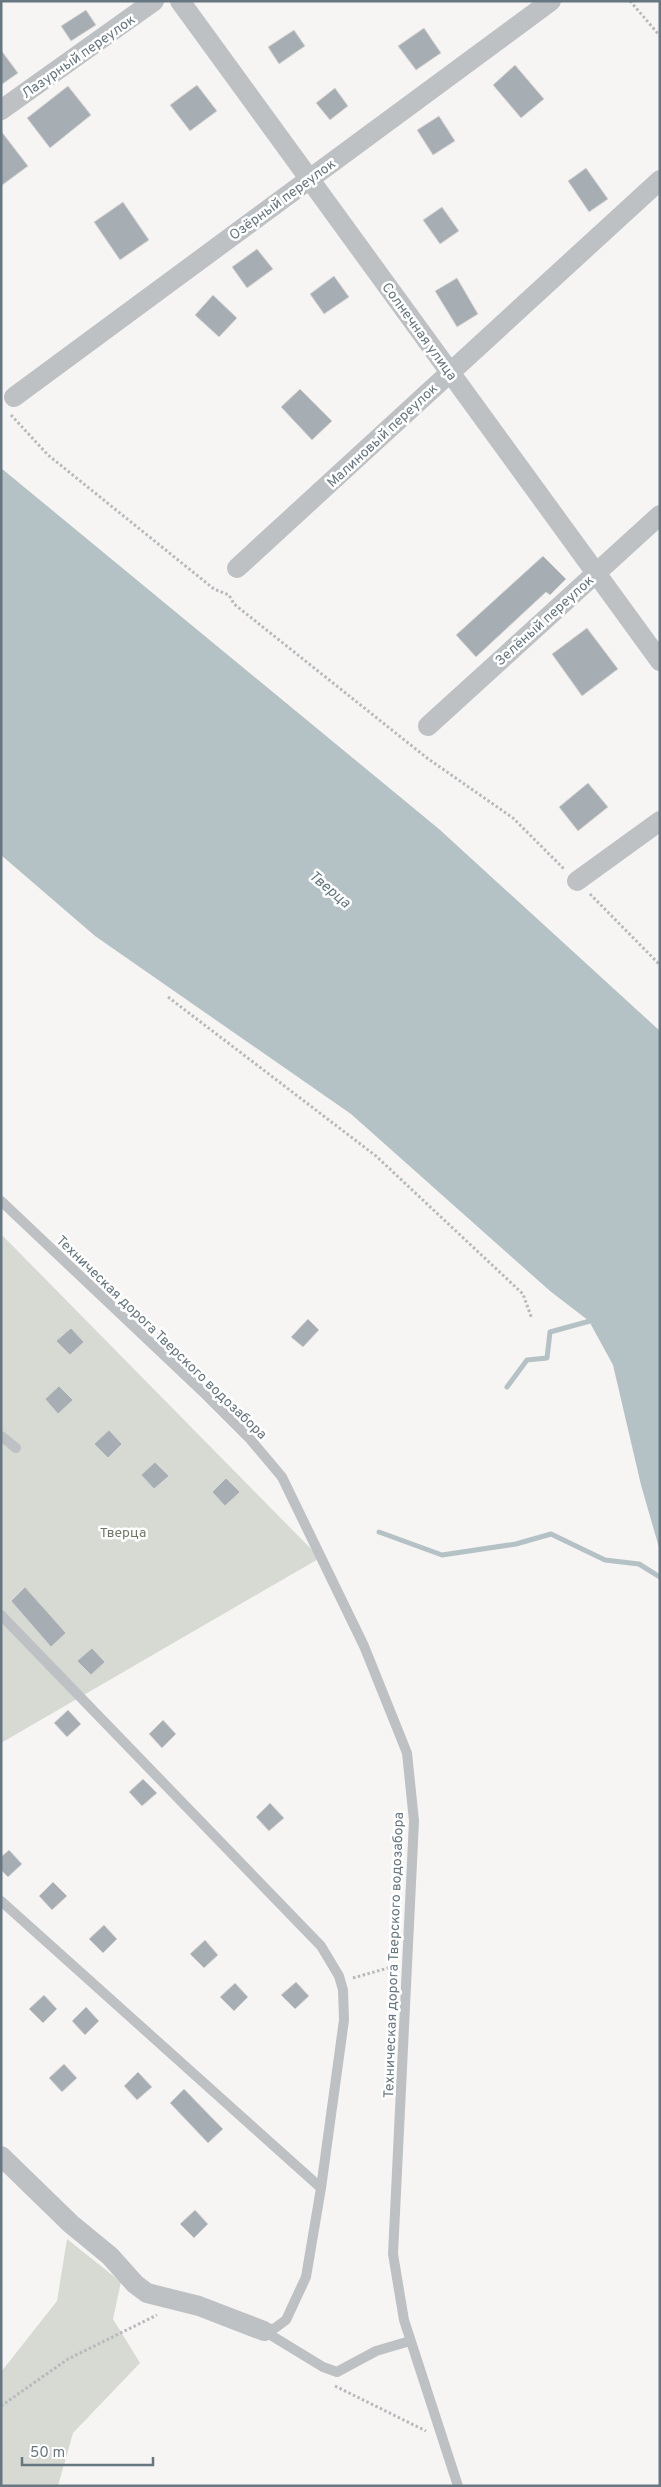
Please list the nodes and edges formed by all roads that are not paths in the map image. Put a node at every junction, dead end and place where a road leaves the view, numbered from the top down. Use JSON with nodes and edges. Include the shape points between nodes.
{"nodes":[{"id":1,"x":154,"y":1,"type":"edge"},
{"id":2,"x":180,"y":1,"type":"edge"},
{"id":3,"x":551,"y":1,"type":"edge"},
{"id":4,"x":1,"y":110,"type":"edge"},
{"id":5,"x":310,"y":179,"type":"junction"},
{"id":6,"x":660,"y":180,"type":"edge"},
{"id":7,"x":450,"y":372,"type":"junction"},
{"id":8,"x":11,"y":405,"type":"road end"},
{"id":9,"x":660,"y":515,"type":"edge"},
{"id":10,"x":236,"y":568,"type":"dead end"},
{"id":11,"x":596,"y":573,"type":"junction"},
{"id":12,"x":660,"y":661,"type":"edge"},
{"id":13,"x":428,"y":726,"type":"dead end"},
{"id":14,"x":660,"y":821,"type":"edge"},
{"id":15,"x":577,"y":881,"type":"road end"},
{"id":16,"x":1,"y":1201,"type":"edge"},
{"id":17,"x":1,"y":1436,"type":"edge"},
{"id":18,"x":16,"y":1448,"type":"dead end"},
{"id":19,"x":1,"y":1615,"type":"edge"},
{"id":20,"x":1,"y":1901,"type":"edge"},
{"id":21,"x":1,"y":2156,"type":"edge"},
{"id":22,"x":321,"y":2188,"type":"junction"},
{"id":23,"x":264,"y":2331,"type":"junction"},
{"id":24,"x":410,"y":2341,"type":"junction"},
{"id":25,"x":458,"y":2486,"type":"edge"}],
"edges":[{"from":1,"to":4,"type":"street","name":"Лазурный переулок"},
{"from":2,"to":5,"type":"street","name":"Солнечная улица"},
{"from":3,"to":5,"type":"street","name":"Озёрный переулок"},
{"from":5,"to":7,"type":"street","name":"Солнечная улица"},
{"from":5,"to":8,"type":"street","name":"Озёрный переулок"},
{"from":6,"to":7,"type":"street","name":"Малиновый переулок"},
{"from":7,"to":10,"type":"street","name":"Малиновый переулок"},
{"from":7,"to":11,"type":"street","name":"Солнечная улица"},
{"from":9,"to":11,"type":"street","name":"Зелёный переулок"},
{"from":11,"to":12,"type":"street","name":"Солнечная улица"},
{"from":11,"to":13,"type":"street","name":"Зелёный переулок"},
{"from":14,"to":15,"type":"street"},
{"from":16,"to":24,"type":"lane","name":"Техническая дорога Тверского водозабора","via":[[202,1391],[282,1477],[364,1646],[407,1754],[414,1821],[394,2254]]},
{"from":17,"to":18,"type":"lane"},
{"from":19,"to":22,"type":"lane","via":[[321,1946],[334,1964],[341,1982],[344,2020]]},
{"from":20,"to":22,"type":"lane"},
{"from":21,"to":23,"type":"street","via":[[147,2294],[199,2306]]},
{"from":22,"to":23,"type":"lane","via":[[306,2277],[286,2320]]},
{"from":23,"to":24,"type":"lane","via":[[337,2372],[376,2352]]},
{"from":24,"to":25,"type":"lane","name":"Техническая дорога Тверского водозабора"}]}
